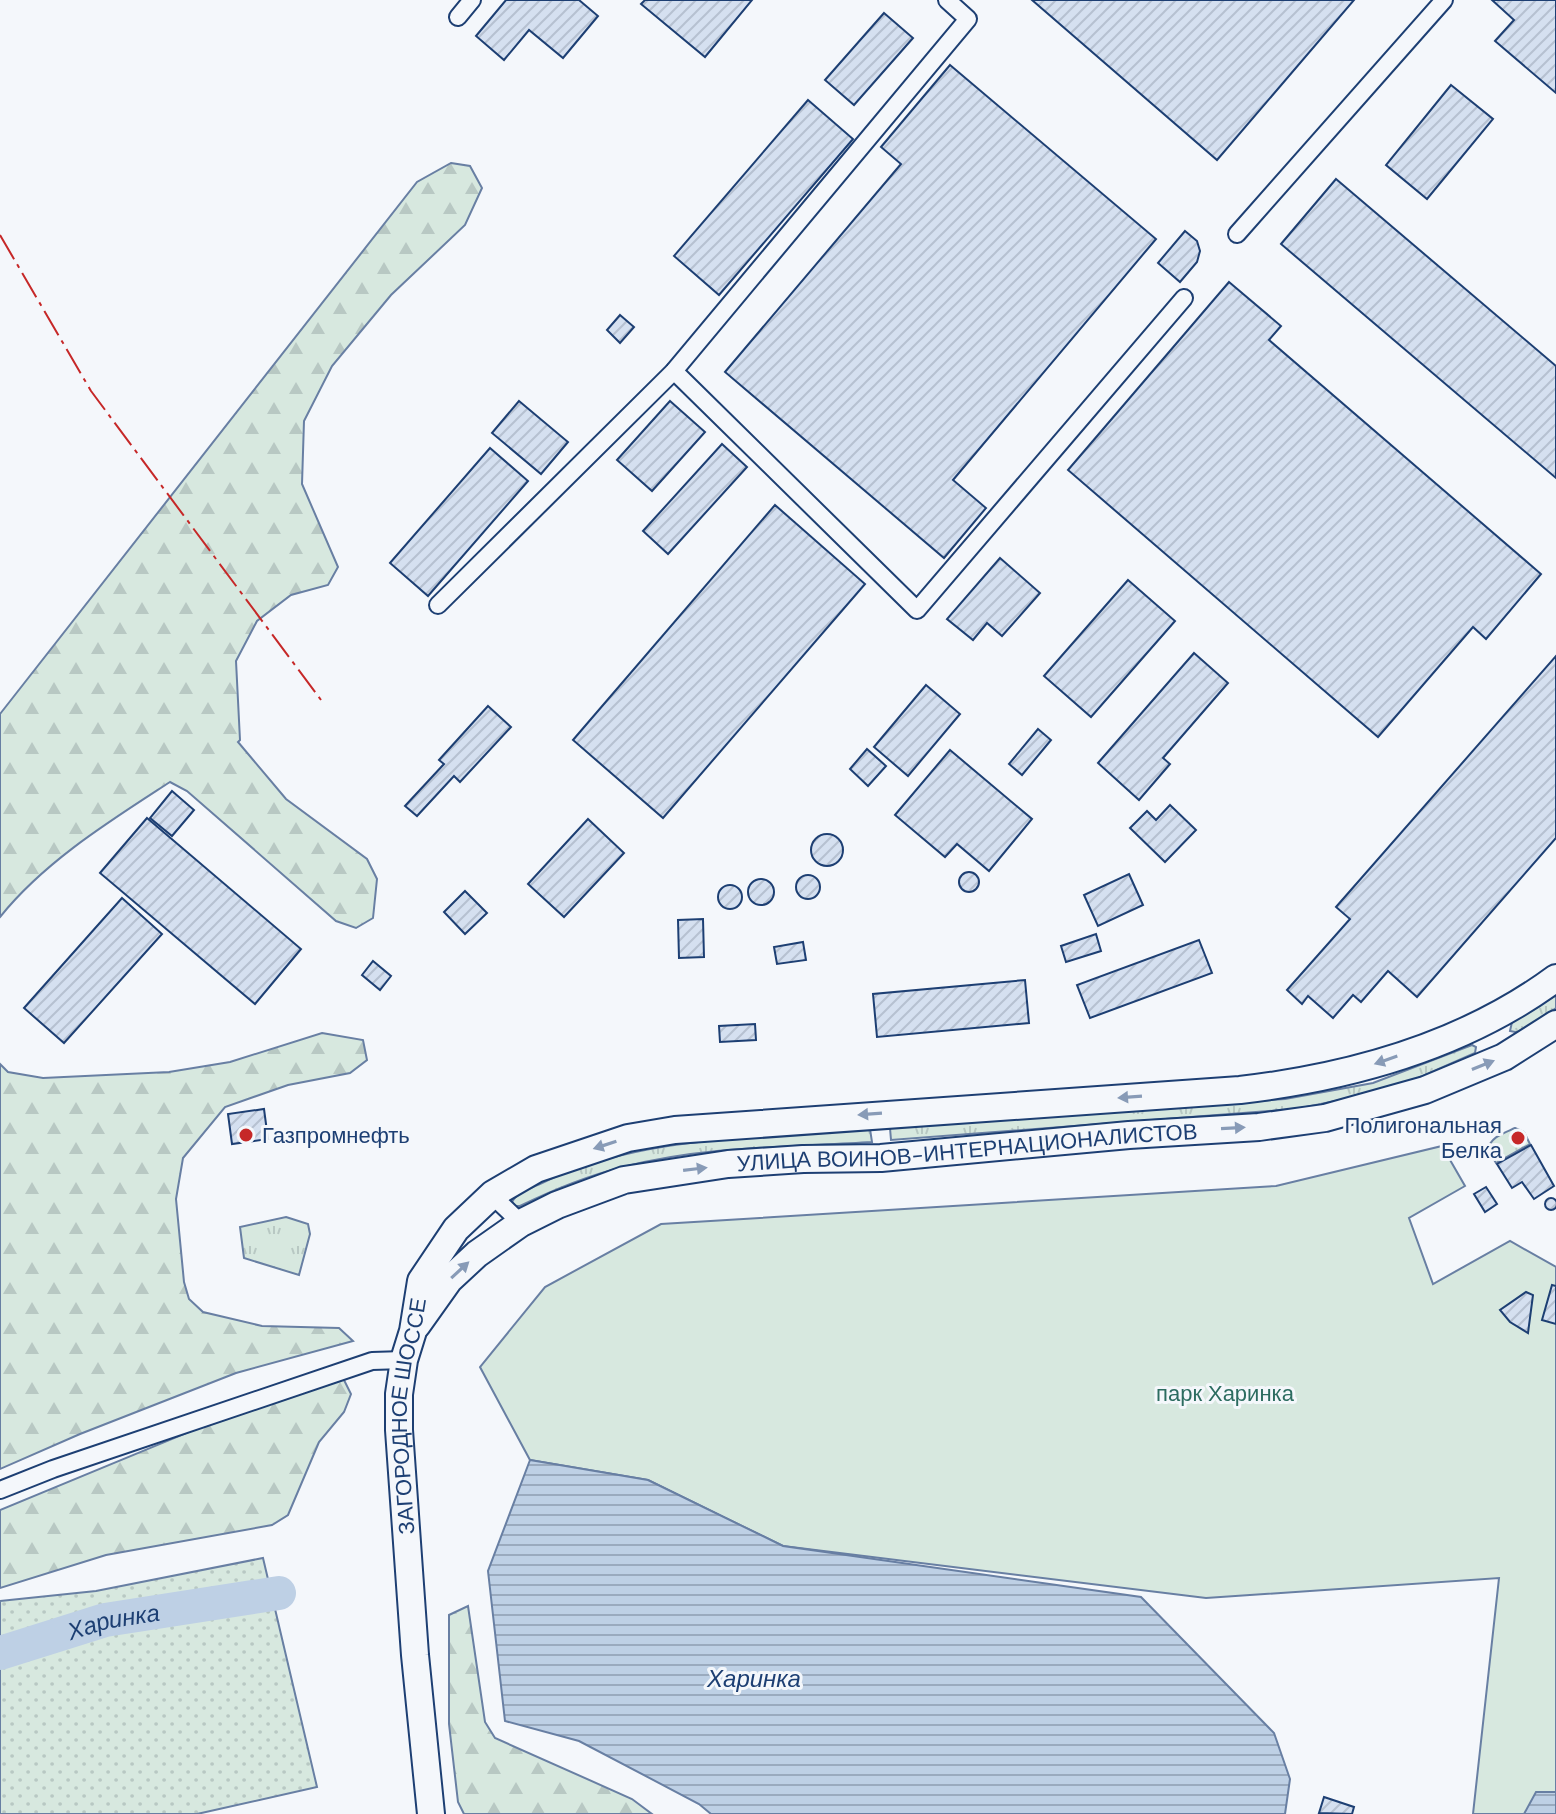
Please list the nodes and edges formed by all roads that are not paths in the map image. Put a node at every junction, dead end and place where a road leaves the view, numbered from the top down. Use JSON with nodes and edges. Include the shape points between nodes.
{"nodes":[{"id":1,"x":472,"y":0,"type":"edge"},
{"id":2,"x":947,"y":0,"type":"edge"},
{"id":3,"x":1444,"y":0,"type":"edge"},
{"id":4,"x":458,"y":17,"type":"dead end"},
{"id":5,"x":1237,"y":234,"type":"dead end"},
{"id":6,"x":1184,"y":298,"type":"dead end"},
{"id":7,"x":674,"y":371,"type":"junction"},
{"id":8,"x":438,"y":605,"type":"dead end"},
{"id":9,"x":1556,"y":978,"type":"edge"},
{"id":10,"x":1556,"y":1024,"type":"edge"},
{"id":11,"x":820,"y":1118,"type":"joint"},
{"id":12,"x":493,"y":1194,"type":"junction"},
{"id":13,"x":521,"y":1223,"type":"junction"},
{"id":14,"x":413,"y":1331,"type":"junction"},
{"id":15,"x":404,"y":1360,"type":"junction"},
{"id":16,"x":0,"y":1490,"type":"edge"},
{"id":17,"x":431,"y":1814,"type":"edge"}],
"edges":[{"from":1,"to":4,"type":"street"},
{"from":2,"to":7,"type":"street","via":[[968,19]]},
{"from":3,"to":5,"type":"street"},
{"from":6,"to":7,"type":"street","via":[[917,610]]},
{"from":7,"to":8,"type":"street"},
{"from":9,"to":11,"type":"main road","name":"УЛИЦА ВОИНОВ-ИНТЕРНАЦИОНАЛИСТОВ","one_way":true,"via":[[1474,1027],[1426,1048],[1321,1078],[1240,1090]]},
{"from":13,"to":10,"type":"main road","name":"УЛИЦА ВОИНОВ-ИНТЕРНАЦИОНАЛИСТОВ","one_way":true,"via":[[624,1180],[687,1169],[881,1158],[1325,1118],[1425,1090],[1504,1057]]},
{"from":11,"to":12,"type":"main road","name":"ЗАГОРОДНОЕ ШОССЕ","one_way":true,"via":[[628,1138],[536,1169]]},
{"from":12,"to":13,"type":"street"},
{"from":12,"to":14,"type":"main road","name":"ЗАГОРОДНОЕ ШОССЕ","via":[[456,1229],[421,1281]]},
{"from":14,"to":13,"type":"main road","name":"УЛИЦА ВОИНОВ-ИНТЕРНАЦИОНАЛИСТОВ","one_way":true,"via":[[449,1280]]},
{"from":14,"to":15,"type":"main road","name":"ЗАГОРОДНОЕ ШОССЕ"},
{"from":15,"to":16,"type":"street","via":[[372,1361]]},
{"from":15,"to":17,"type":"main road","name":"ЗАГОРОДНОЕ ШОССЕ","via":[[399,1430]]}]}
